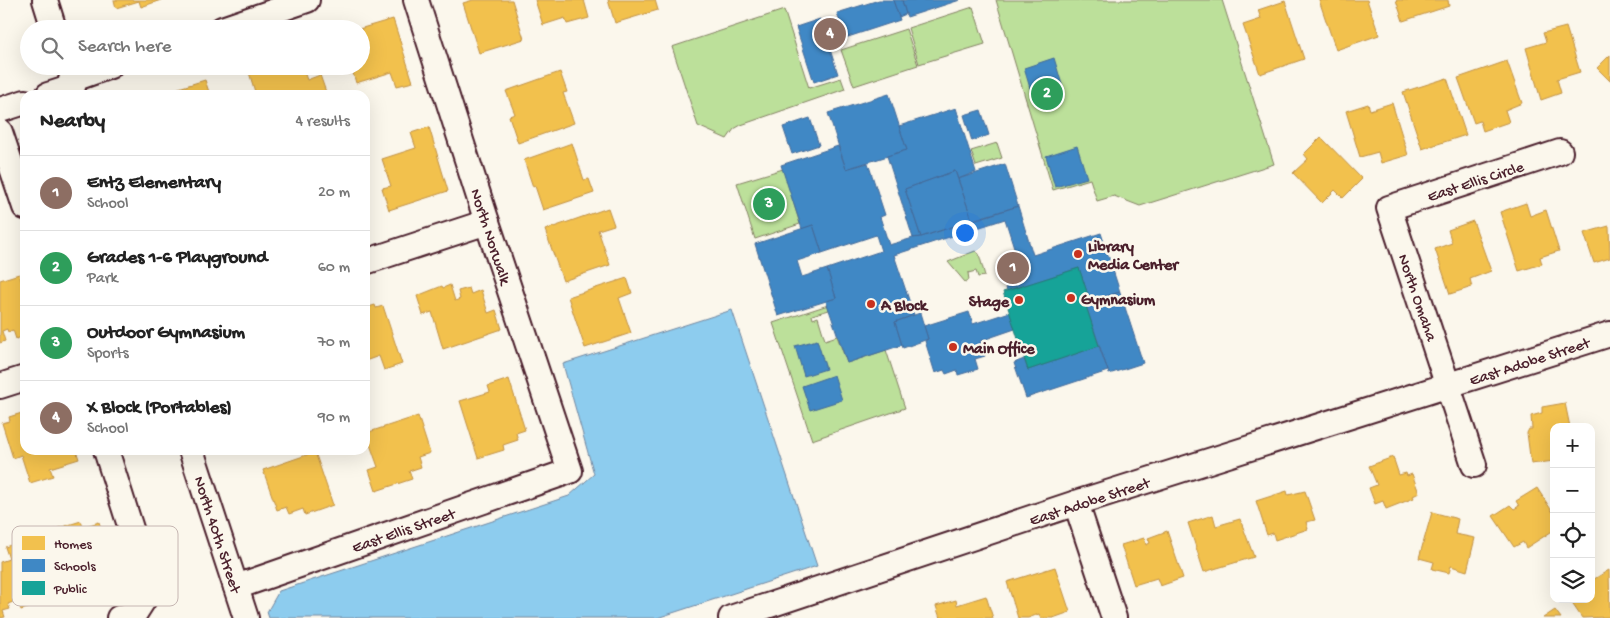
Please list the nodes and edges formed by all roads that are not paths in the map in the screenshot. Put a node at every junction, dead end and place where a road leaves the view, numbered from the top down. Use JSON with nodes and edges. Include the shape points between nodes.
{"nodes":[{"id":1,"x":45,"y":0,"type":"edge"},
{"id":2,"x":307,"y":0,"type":"edge"},
{"id":3,"x":416,"y":0,"type":"edge"},
{"id":4,"x":51,"y":20,"type":"edge"},
{"id":5,"x":248,"y":20,"type":"edge"},
{"id":6,"x":88,"y":75,"type":"edge"},
{"id":7,"x":71,"y":82,"type":"edge"},
{"id":8,"x":57,"y":90,"type":"edge"},
{"id":9,"x":20,"y":104,"type":"edge"},
{"id":10,"x":0,"y":110,"type":"edge"},
{"id":11,"x":0,"y":132,"type":"edge"},
{"id":12,"x":1560,"y":152,"type":"dead end"},
{"id":13,"x":20,"y":191,"type":"edge"},
{"id":14,"x":1389,"y":208,"type":"joint"},
{"id":15,"x":487,"y":222,"type":"junction"},
{"id":16,"x":370,"y":260,"type":"edge"},
{"id":17,"x":1610,"y":334,"type":"edge"},
{"id":18,"x":20,"y":380,"type":"edge"},
{"id":19,"x":0,"y":386,"type":"edge"},
{"id":20,"x":1449,"y":386,"type":"junction"},
{"id":21,"x":108,"y":455,"type":"edge"},
{"id":22,"x":193,"y":455,"type":"edge"},
{"id":23,"x":1474,"y":465,"type":"dead end"},
{"id":24,"x":570,"y":471,"type":"joint"},
{"id":25,"x":1076,"y":504,"type":"junction"},
{"id":26,"x":130,"y":526,"type":"edge"},
{"id":27,"x":236,"y":587,"type":"junction"},
{"id":28,"x":140,"y":606,"type":"edge"},
{"id":29,"x":119,"y":618,"type":"edge"},
{"id":30,"x":246,"y":618,"type":"edge"},
{"id":31,"x":731,"y":618,"type":"edge"},
{"id":32,"x":1114,"y":618,"type":"edge"}],
"edges":[{"from":1,"to":4,"type":"street"},
{"from":2,"to":5,"type":"street"},
{"from":3,"to":15,"type":"street","name":"North Norwalk"},
{"from":6,"to":7,"type":"street"},
{"from":7,"to":8,"type":"street"},
{"from":9,"to":10,"type":"street"},
{"from":11,"to":13,"type":"street"},
{"from":12,"to":14,"type":"street","name":"East Ellis Circle"},
{"from":14,"to":20,"type":"street","name":"North Omaha"},
{"from":15,"to":16,"type":"street"},
{"from":15,"to":24,"type":"street","name":"North Norwalk"},
{"from":17,"to":20,"type":"street","name":"East Adobe Street"},
{"from":18,"to":19,"type":"street"},
{"from":20,"to":23,"type":"street","name":"East Adobe Street"},
{"from":20,"to":25,"type":"street","name":"East Adobe Street"},
{"from":21,"to":26,"type":"street"},
{"from":22,"to":27,"type":"street","name":"North 40th Street"},
{"from":24,"to":27,"type":"street","name":"East Ellis Street"},
{"from":25,"to":31,"type":"street","name":"East Adobe Street"},
{"from":25,"to":32,"type":"street"},
{"from":27,"to":30,"type":"street","name":"North 40th Street"},
{"from":28,"to":29,"type":"street","via":[[135,613]]}]}
